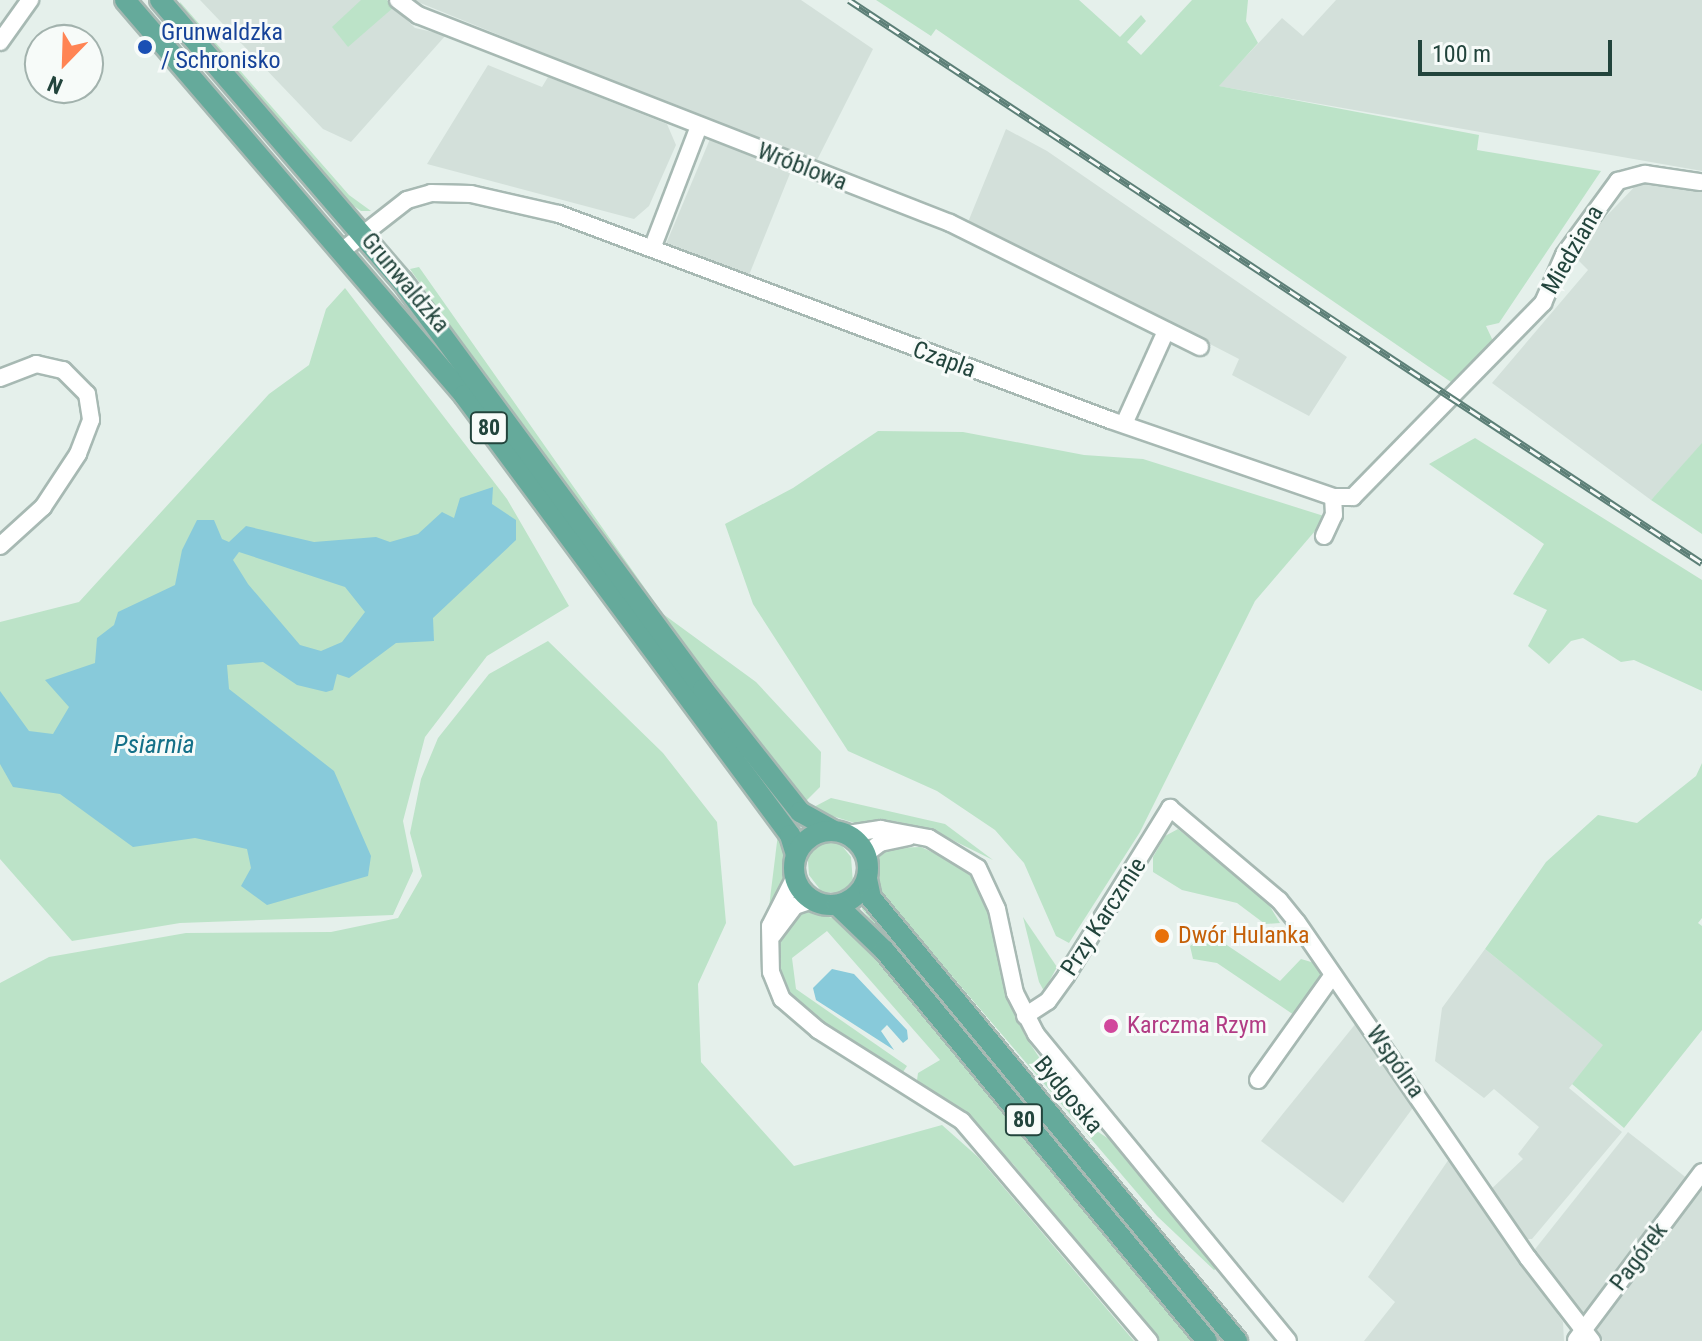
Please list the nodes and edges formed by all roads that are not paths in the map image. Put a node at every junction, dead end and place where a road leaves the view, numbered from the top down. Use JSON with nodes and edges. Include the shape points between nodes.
{"nodes":[{"id":1,"x":30,"y":0,"type":"edge"},
{"id":2,"x":125,"y":0,"type":"edge"},
{"id":3,"x":160,"y":0,"type":"edge"},
{"id":4,"x":398,"y":0,"type":"edge"},
{"id":5,"x":0,"y":42,"type":"edge"},
{"id":6,"x":699,"y":126,"type":"junction"},
{"id":7,"x":1700,"y":182,"type":"dead end"},
{"id":8,"x":364,"y":234,"type":"junction"},
{"id":9,"x":653,"y":246,"type":"junction"},
{"id":10,"x":343,"y":250,"type":"junction"},
{"id":11,"x":1166,"y":331,"type":"junction"},
{"id":12,"x":1200,"y":347,"type":"dead end"},
{"id":13,"x":0,"y":378,"type":"edge"},
{"id":14,"x":1124,"y":424,"type":"junction"},
{"id":15,"x":1333,"y":497,"type":"junction"},
{"id":16,"x":1324,"y":536,"type":"dead end"},
{"id":17,"x":0,"y":546,"type":"edge"},
{"id":18,"x":634,"y":609,"type":"junction"},
{"id":19,"x":1170,"y":808,"type":"joint"},
{"id":20,"x":840,"y":832,"type":"junction"},
{"id":21,"x":913,"y":836,"type":"junction"},
{"id":22,"x":866,"y":854,"type":"junction"},
{"id":23,"x":796,"y":855,"type":"junction"},
{"id":24,"x":795,"y":877,"type":"junction"},
{"id":25,"x":867,"y":879,"type":"junction"},
{"id":26,"x":812,"y":900,"type":"junction"},
{"id":27,"x":837,"y":905,"type":"junction"},
{"id":28,"x":769,"y":939,"type":"junction"},
{"id":29,"x":1333,"y":975,"type":"junction"},
{"id":30,"x":1025,"y":1016,"type":"junction"},
{"id":31,"x":1258,"y":1080,"type":"dead end"},
{"id":32,"x":1702,"y":1172,"type":"edge"},
{"id":33,"x":1583,"y":1338,"type":"edge"},
{"id":34,"x":1149,"y":1341,"type":"edge"},
{"id":35,"x":1207,"y":1341,"type":"edge"},
{"id":36,"x":1237,"y":1341,"type":"edge"},
{"id":37,"x":1288,"y":1341,"type":"edge"}],
"edges":[{"from":1,"to":5,"type":"street"},
{"from":2,"to":10,"type":"main road","name":"Grunwaldzka","number":"80"},
{"from":3,"to":8,"type":"main road","name":"Grunwaldzka","number":"80"},
{"from":4,"to":6,"type":"street","name":"Wróblowa","via":[[418,15]]},
{"from":6,"to":9,"type":"street"},
{"from":6,"to":11,"type":"street","name":"Wróblowa","via":[[950,223]]},
{"from":7,"to":15,"type":"street","name":"Miedziana","via":[[1645,174],[1618,181],[1564,255],[1543,303],[1500,341],[1362,493]]},
{"from":8,"to":9,"type":"street","name":"Czapla","via":[[407,200],[457,192],[559,214]]},
{"from":8,"to":10,"type":"street","name":"Czapla"},
{"from":8,"to":18,"type":"main road","name":"Grunwaldzka","number":"80"},
{"from":9,"to":14,"type":"street","name":"Czapla","via":[[906,346]]},
{"from":10,"to":18,"type":"main road","name":"Grunwaldzka","number":"80"},
{"from":11,"to":12,"type":"street","name":"Wróblowa"},
{"from":11,"to":14,"type":"street"},
{"from":13,"to":17,"type":"street","via":[[36,364],[63,370],[87,394],[91,420],[78,454],[43,507]]},
{"from":14,"to":15,"type":"street","name":"Czapla"},
{"from":15,"to":16,"type":"street","via":[[1334,515]]},
{"from":18,"to":20,"type":"main road","number":"80","via":[[800,812]]},
{"from":18,"to":23,"type":"main road","number":"80","via":[[790,835]]},
{"from":19,"to":29,"type":"street","name":"Wspólna","via":[[1279,900]]},
{"from":19,"to":30,"type":"street","name":"Przy Karczmie","via":[[1066,976],[1048,1001]]},
{"from":20,"to":21,"type":"street","via":[[881,829]]},
{"from":20,"to":22,"type":"main road","number":"80"},
{"from":20,"to":23,"type":"main road","via":[[810,837]]},
{"from":21,"to":22,"type":"street","via":[[880,843]]},
{"from":21,"to":30,"type":"street","via":[[942,843],[966,857],[985,880]]},
{"from":22,"to":25,"type":"main road","number":"80"},
{"from":23,"to":24,"type":"main road","number":"80"},
{"from":24,"to":26,"type":"main road"},
{"from":24,"to":28,"type":"street","via":[[774,908]]},
{"from":25,"to":27,"type":"main road","via":[[855,896]]},
{"from":25,"to":36,"type":"main road","name":"Bydgoska","number":"80","via":[[871,898]]},
{"from":26,"to":27,"type":"main road"},
{"from":26,"to":28,"type":"street","via":[[795,906]]},
{"from":27,"to":35,"type":"main road","name":"Bydgoska","number":"80","via":[[884,950]]},
{"from":28,"to":34,"type":"street","via":[[771,972],[782,999],[818,1030],[962,1121]]},
{"from":29,"to":31,"type":"street"},
{"from":29,"to":33,"type":"street","name":"Wspólna"},
{"from":30,"to":37,"type":"street"},
{"from":32,"to":33,"type":"street","name":"Pagórek"}]}
